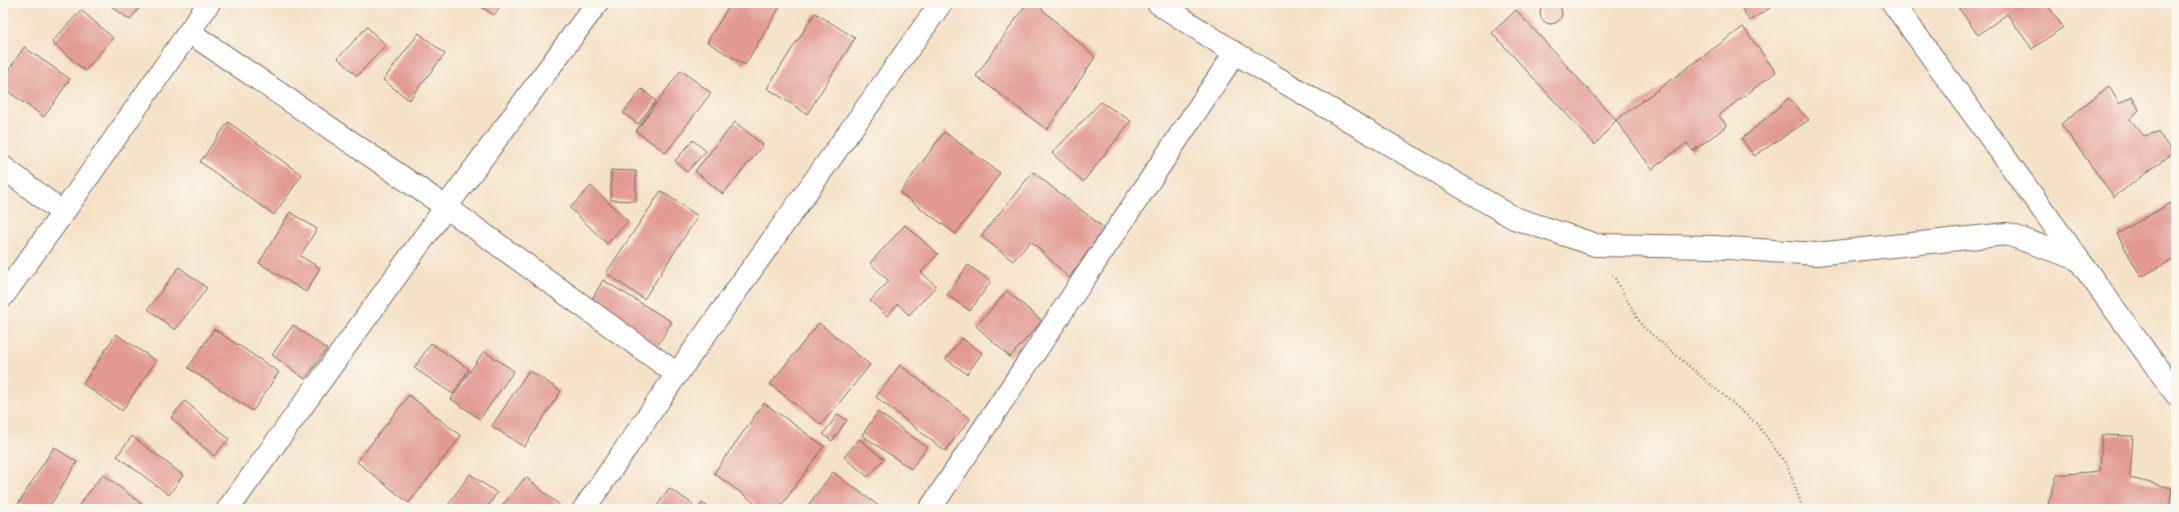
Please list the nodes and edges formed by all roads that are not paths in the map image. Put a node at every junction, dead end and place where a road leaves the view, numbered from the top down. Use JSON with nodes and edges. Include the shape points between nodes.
{"nodes":[{"id":1,"x":209,"y":3,"type":"edge"},
{"id":2,"x":597,"y":3,"type":"edge"},
{"id":3,"x":941,"y":3,"type":"edge"},
{"id":4,"x":1158,"y":3,"type":"edge"},
{"id":5,"x":1893,"y":3,"type":"edge"},
{"id":6,"x":189,"y":32,"type":"junction"},
{"id":7,"x":1235,"y":53,"type":"junction"},
{"id":8,"x":3,"y":167,"type":"edge"},
{"id":9,"x":446,"y":207,"type":"junction"},
{"id":10,"x":63,"y":213,"type":"junction"},
{"id":11,"x":2078,"y":259,"type":"junction"},
{"id":12,"x":3,"y":296,"type":"edge"},
{"id":13,"x":677,"y":374,"type":"junction"},
{"id":14,"x":2176,"y":394,"type":"edge"},
{"id":15,"x":228,"y":509,"type":"edge"},
{"id":16,"x":584,"y":509,"type":"edge"},
{"id":17,"x":930,"y":509,"type":"edge"}],
"edges":[{"from":1,"to":6,"type":"street"},
{"from":2,"to":9,"type":"street"},
{"from":3,"to":13,"type":"street"},
{"from":4,"to":7,"type":"street"},
{"from":5,"to":11,"type":"street"},
{"from":6,"to":9,"type":"street"},
{"from":6,"to":10,"type":"street"},
{"from":7,"to":11,"type":"street","via":[[1514,218],[1596,245],[1714,246],[1816,254],[2007,234]]},
{"from":7,"to":17,"type":"street"},
{"from":8,"to":10,"type":"street"},
{"from":9,"to":13,"type":"street"},
{"from":9,"to":15,"type":"street"},
{"from":10,"to":12,"type":"street"},
{"from":11,"to":14,"type":"street"},
{"from":13,"to":16,"type":"street"}]}
